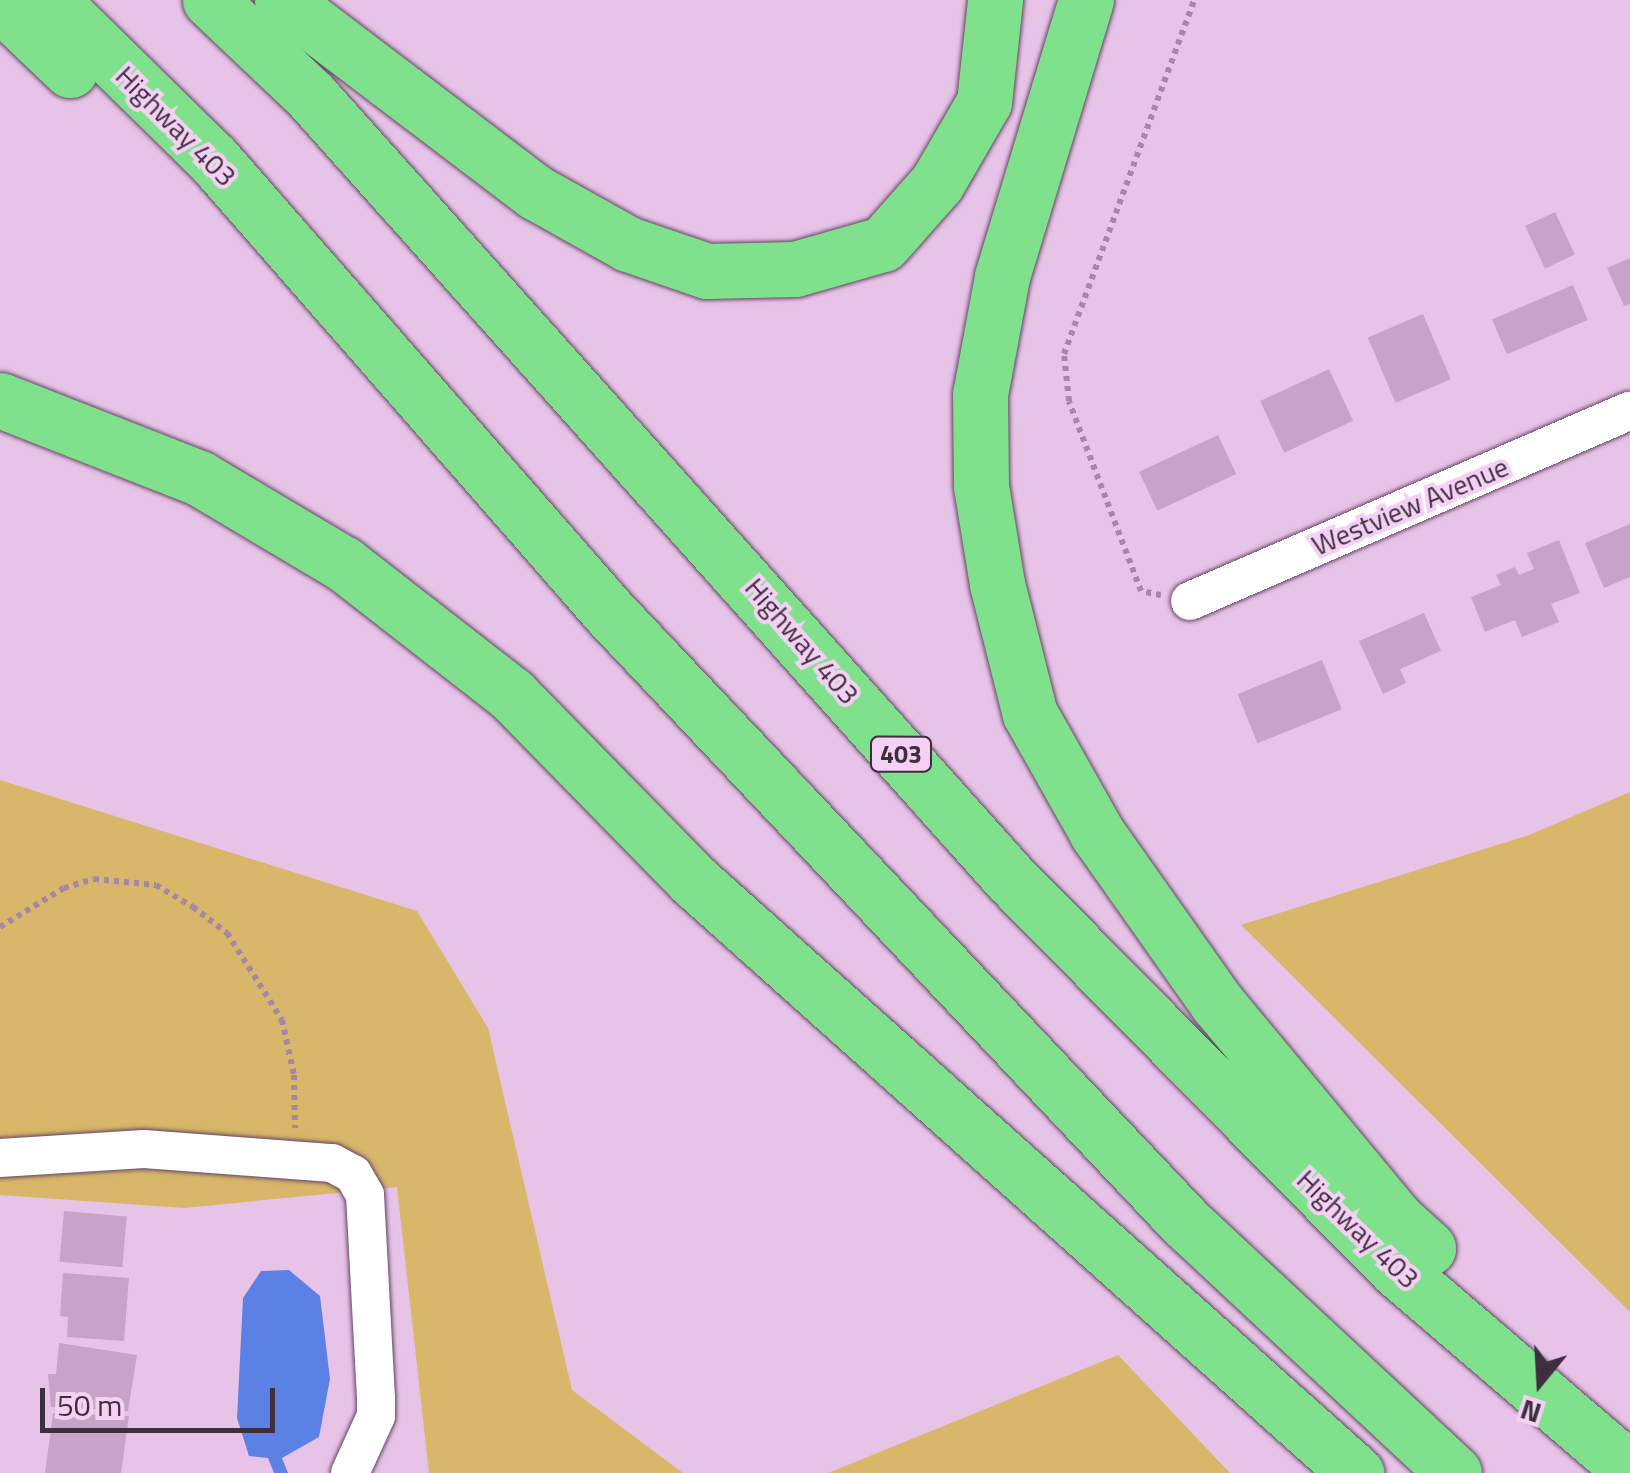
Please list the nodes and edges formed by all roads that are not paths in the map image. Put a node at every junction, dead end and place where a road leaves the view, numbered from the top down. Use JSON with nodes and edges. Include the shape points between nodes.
{"nodes":[{"id":1,"x":50,"y":0,"type":"edge"},
{"id":2,"x":210,"y":0,"type":"edge"},
{"id":3,"x":282,"y":0,"type":"edge"},
{"id":4,"x":995,"y":0,"type":"edge"},
{"id":5,"x":1086,"y":0,"type":"edge"},
{"id":6,"x":0,"y":3,"type":"edge"},
{"id":7,"x":0,"y":400,"type":"edge"},
{"id":8,"x":1630,"y":411,"type":"edge"},
{"id":9,"x":1190,"y":601,"type":"road end"},
{"id":10,"x":610,"y":612,"type":"junction"},
{"id":11,"x":0,"y":1158,"type":"edge"},
{"id":12,"x":1630,"y":1431,"type":"edge"},
{"id":13,"x":1630,"y":1470,"type":"edge"},
{"id":14,"x":350,"y":1473,"type":"edge"},
{"id":15,"x":1356,"y":1473,"type":"edge"},
{"id":16,"x":1454,"y":1473,"type":"edge"}],
"edges":[{"from":1,"to":10,"type":"highway","name":"Highway 403","via":[[213,159]]},
{"from":2,"to":13,"type":"highway","name":"Highway 403","number":"403","via":[[324,111],[1024,892],[1397,1270]]},
{"from":3,"to":4,"type":"highway","via":[[535,192],[628,244],[708,271],[795,269],[883,244],[937,183],[984,102]]},
{"from":5,"to":12,"type":"highway","via":[[1002,277],[980,394],[984,506],[1030,714],[1096,833],[1217,1003],[1397,1220]]},
{"from":6,"to":10,"type":"highway","via":[[210,205]]},
{"from":7,"to":15,"type":"highway","via":[[199,478],[344,564],[512,694],[693,880]]},
{"from":8,"to":9,"type":"street","name":"Westview Avenue"},
{"from":10,"to":16,"type":"highway","name":"Highway 403","via":[[1184,1221]]},
{"from":11,"to":14,"type":"street","via":[[144,1149],[344,1167],[364,1195],[376,1416]]}]}
